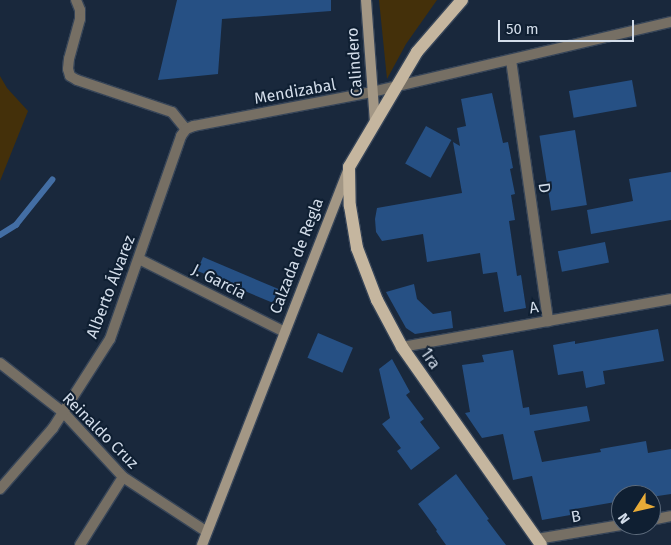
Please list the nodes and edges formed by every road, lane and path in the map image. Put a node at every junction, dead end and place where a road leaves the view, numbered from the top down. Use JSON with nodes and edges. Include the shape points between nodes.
{"nodes":[{"id":1,"x":76,"y":0,"type":"edge"},
{"id":2,"x":366,"y":0,"type":"edge"},
{"id":3,"x":462,"y":0,"type":"edge"},
{"id":4,"x":671,"y":22,"type":"edge"},
{"id":5,"x":511,"y":60,"type":"junction"},
{"id":6,"x":396,"y":86,"type":"junction"},
{"id":7,"x":372,"y":92,"type":"junction"},
{"id":8,"x":375,"y":123,"type":"junction"},
{"id":9,"x":186,"y":130,"type":"junction"},
{"id":10,"x":350,"y":167,"type":"junction"},
{"id":11,"x":139,"y":259,"type":"junction"},
{"id":12,"x":671,"y":299,"type":"edge"},
{"id":13,"x":548,"y":320,"type":"junction"},
{"id":14,"x":285,"y":332,"type":"junction"},
{"id":15,"x":402,"y":347,"type":"junction"},
{"id":16,"x":0,"y":363,"type":"edge"},
{"id":17,"x":64,"y":413,"type":"junction"},
{"id":18,"x":123,"y":477,"type":"junction"},
{"id":19,"x":0,"y":489,"type":"edge"},
{"id":20,"x":611,"y":527,"type":"edge"},
{"id":21,"x":207,"y":532,"type":"junction"},
{"id":22,"x":539,"y":542,"type":"edge"},
{"id":23,"x":80,"y":545,"type":"edge"},
{"id":24,"x":202,"y":545,"type":"edge"}],
"edges":[{"from":1,"to":9,"type":"street","via":[[80,19],[69,59],[70,76],[172,112]]},
{"from":2,"to":7,"type":"main road","name":"Calindero"},
{"from":3,"to":6,"type":"main road","name":"Calzada de Regla","via":[[417,52]]},
{"from":4,"to":5,"type":"street","name":"Mendizabal"},
{"from":5,"to":6,"type":"street","name":"Mendizabal"},
{"from":5,"to":13,"type":"street","name":"D"},
{"from":6,"to":7,"type":"street","name":"Mendizabal"},
{"from":6,"to":8,"type":"main road","name":"Calzada de Regla"},
{"from":7,"to":8,"type":"main road","name":"Calindero"},
{"from":7,"to":9,"type":"street","name":"Mendizabal"},
{"from":8,"to":10,"type":"main road","name":"Calzada de Regla"},
{"from":9,"to":11,"type":"street","name":"Alberto Álvarez","via":[[181,136]]},
{"from":10,"to":14,"type":"main road","name":"Calzada de Regla"},
{"from":10,"to":15,"type":"main road","name":"1ra","via":[[350,206],[357,248],[377,300]]},
{"from":11,"to":14,"type":"street","name":"J. García"},
{"from":11,"to":17,"type":"street","name":"Alberto Álvarez","via":[[110,340]]},
{"from":12,"to":13,"type":"street","name":"A"},
{"from":13,"to":15,"type":"street","name":"A"},
{"from":14,"to":21,"type":"main road","name":"Calzada de Regla"},
{"from":15,"to":22,"type":"main road","name":"1ra"},
{"from":16,"to":17,"type":"street","name":"Reinaldo Cruz"},
{"from":17,"to":18,"type":"street","name":"Reinaldo Cruz"},
{"from":17,"to":19,"type":"street","name":"Alberto Álvarez"},
{"from":18,"to":21,"type":"street","name":"Reinaldo Cruz"},
{"from":18,"to":23,"type":"street"},
{"from":20,"to":22,"type":"street","name":"B"},
{"from":21,"to":24,"type":"main road","name":"Calzada de Regla"}]}
